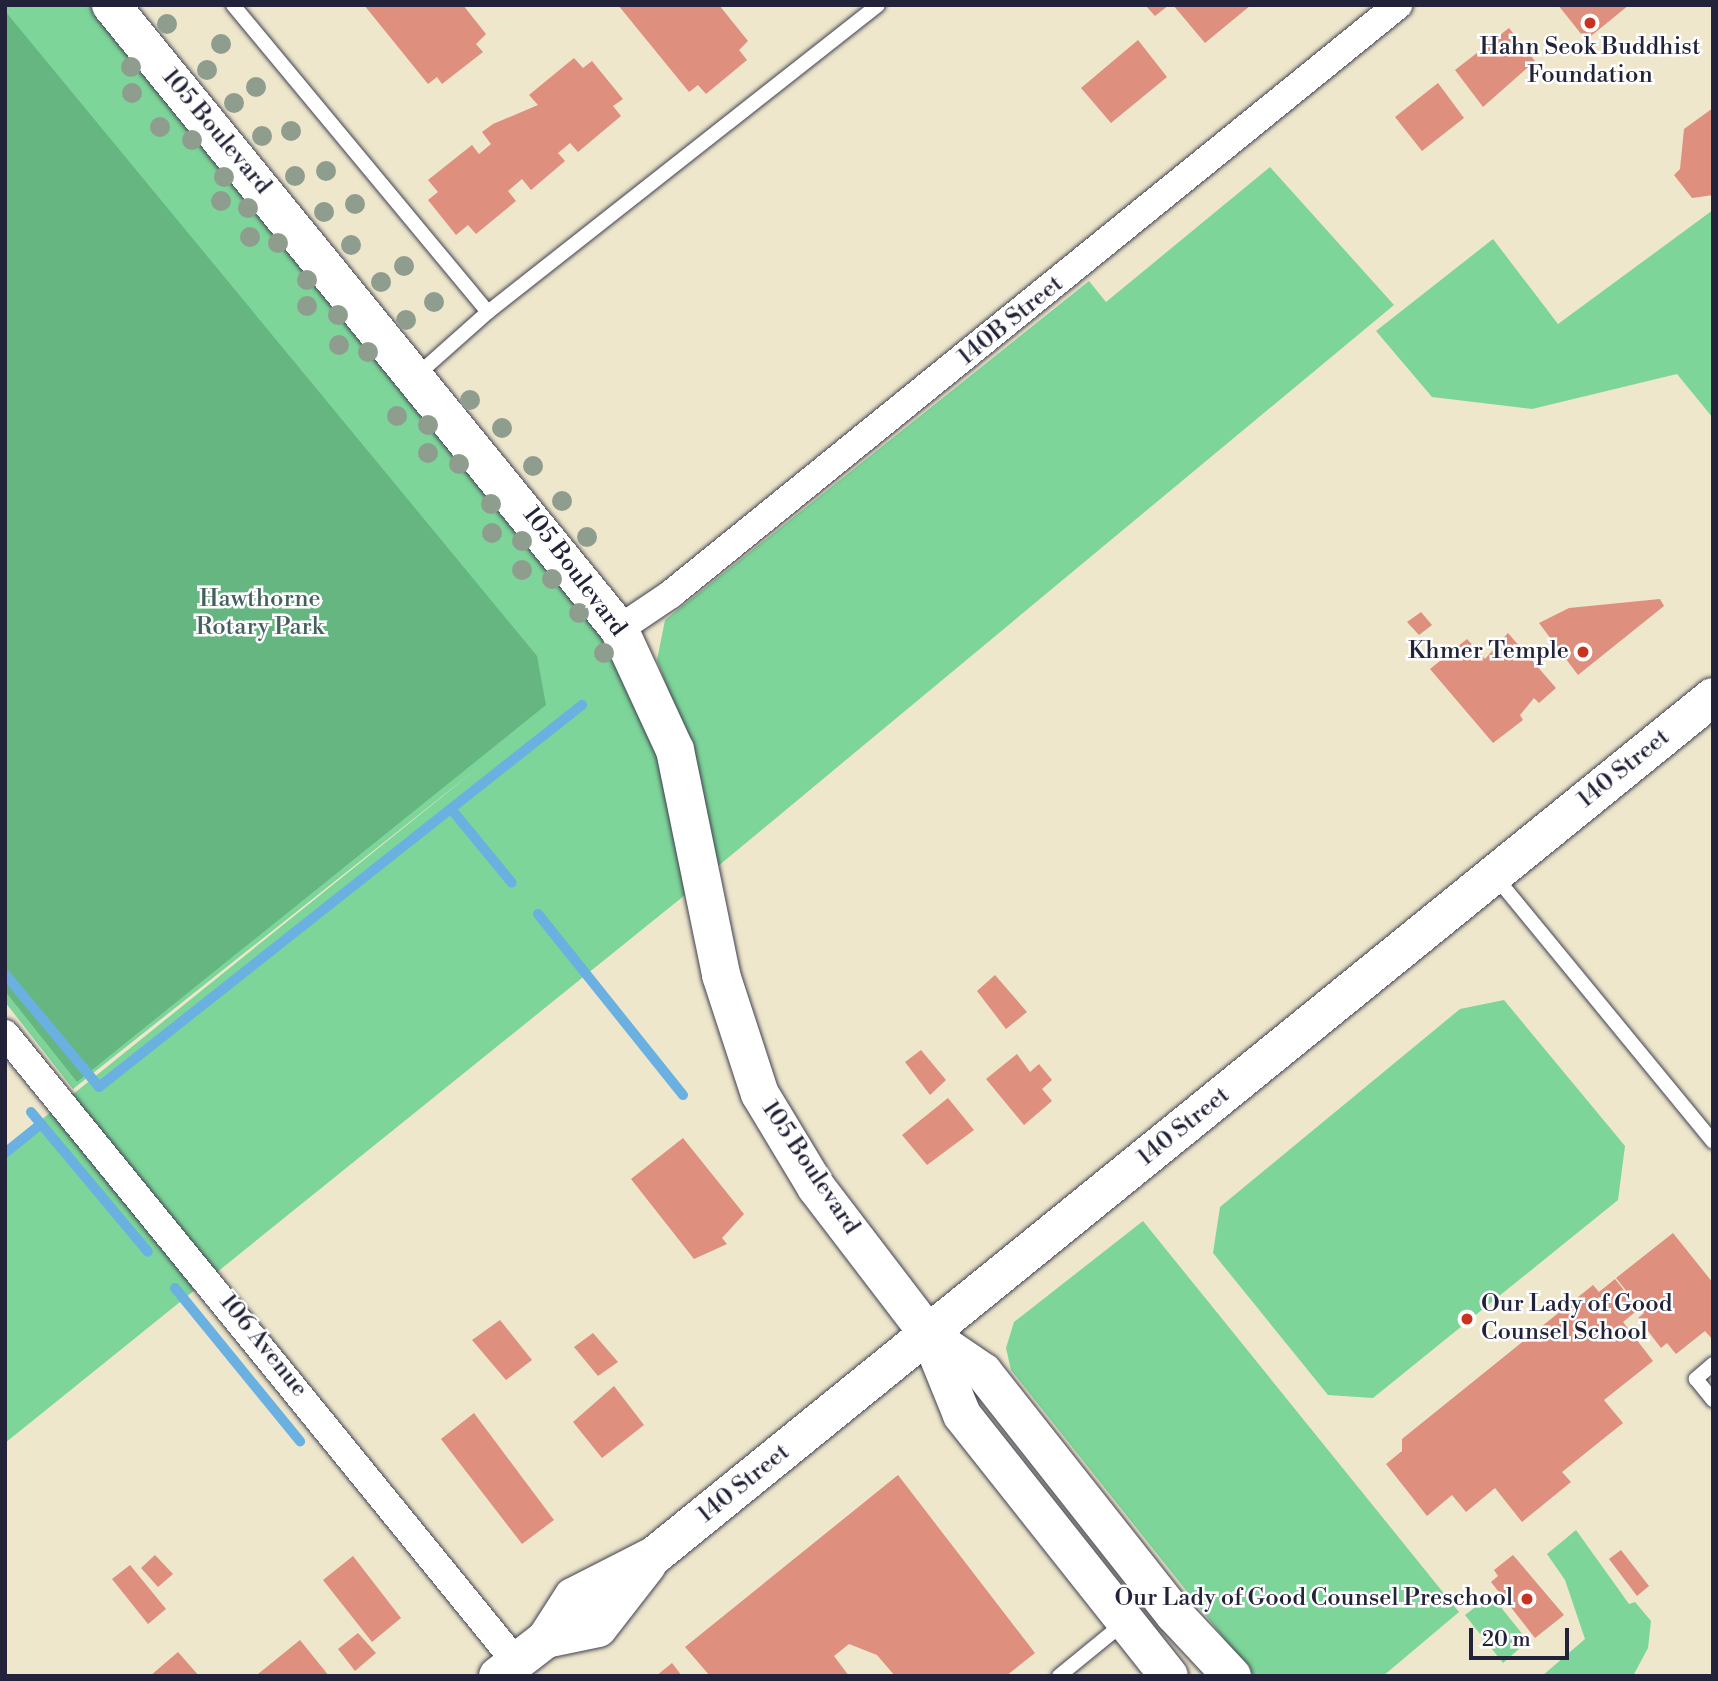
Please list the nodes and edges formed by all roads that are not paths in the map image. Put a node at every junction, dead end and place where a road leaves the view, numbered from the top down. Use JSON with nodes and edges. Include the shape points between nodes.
{"nodes":[{"id":1,"x":111,"y":5,"type":"edge"},
{"id":2,"x":233,"y":5,"type":"edge"},
{"id":3,"x":878,"y":5,"type":"edge"},
{"id":4,"x":1398,"y":5,"type":"edge"},
{"id":5,"x":488,"y":312,"type":"junction"},
{"id":6,"x":417,"y":374,"type":"junction"},
{"id":7,"x":619,"y":629,"type":"junction"},
{"id":8,"x":1713,"y":697,"type":"edge"},
{"id":9,"x":1493,"y":874,"type":"junction"},
{"id":10,"x":5,"y":1034,"type":"edge"},
{"id":11,"x":1713,"y":1142,"type":"edge"},
{"id":12,"x":930,"y":1336,"type":"junction"},
{"id":13,"x":1713,"y":1364,"type":"edge"},
{"id":14,"x":1713,"y":1400,"type":"edge"},
{"id":15,"x":1126,"y":1621,"type":"junction"},
{"id":16,"x":520,"y":1659,"type":"edge"},
{"id":17,"x":1059,"y":1676,"type":"edge"},
{"id":18,"x":1169,"y":1676,"type":"edge"},
{"id":19,"x":1232,"y":1676,"type":"edge"}],
"edges":[{"from":1,"to":6,"type":"street","name":"105 Boulevard"},
{"from":2,"to":5,"type":"lane"},
{"from":3,"to":5,"type":"lane"},
{"from":4,"to":7,"type":"street","name":"140B Street","via":[[671,594]]},
{"from":5,"to":6,"type":"lane"},
{"from":6,"to":7,"type":"street","name":"105 Boulevard"},
{"from":7,"to":12,"type":"street","name":"105 Boulevard","via":[[675,750],[721,975],[760,1094],[816,1187]]},
{"from":8,"to":9,"type":"street","name":"140 Street"},
{"from":9,"to":11,"type":"lane"},
{"from":9,"to":12,"type":"street","name":"140 Street"},
{"from":10,"to":16,"type":"street","name":"106 Avenue"},
{"from":12,"to":15,"type":"street","name":"105 Boulevard","via":[[962,1415]]},
{"from":12,"to":16,"type":"street","name":"140 Street","via":[[655,1555],[598,1628]]},
{"from":12,"to":19,"type":"street","name":"105 Boulevard","via":[[983,1372],[1174,1614]]},
{"from":13,"to":14,"type":"lane","via":[[1696,1379]]},
{"from":15,"to":17,"type":"lane"},
{"from":15,"to":18,"type":"street","name":"105 Boulevard"}]}
